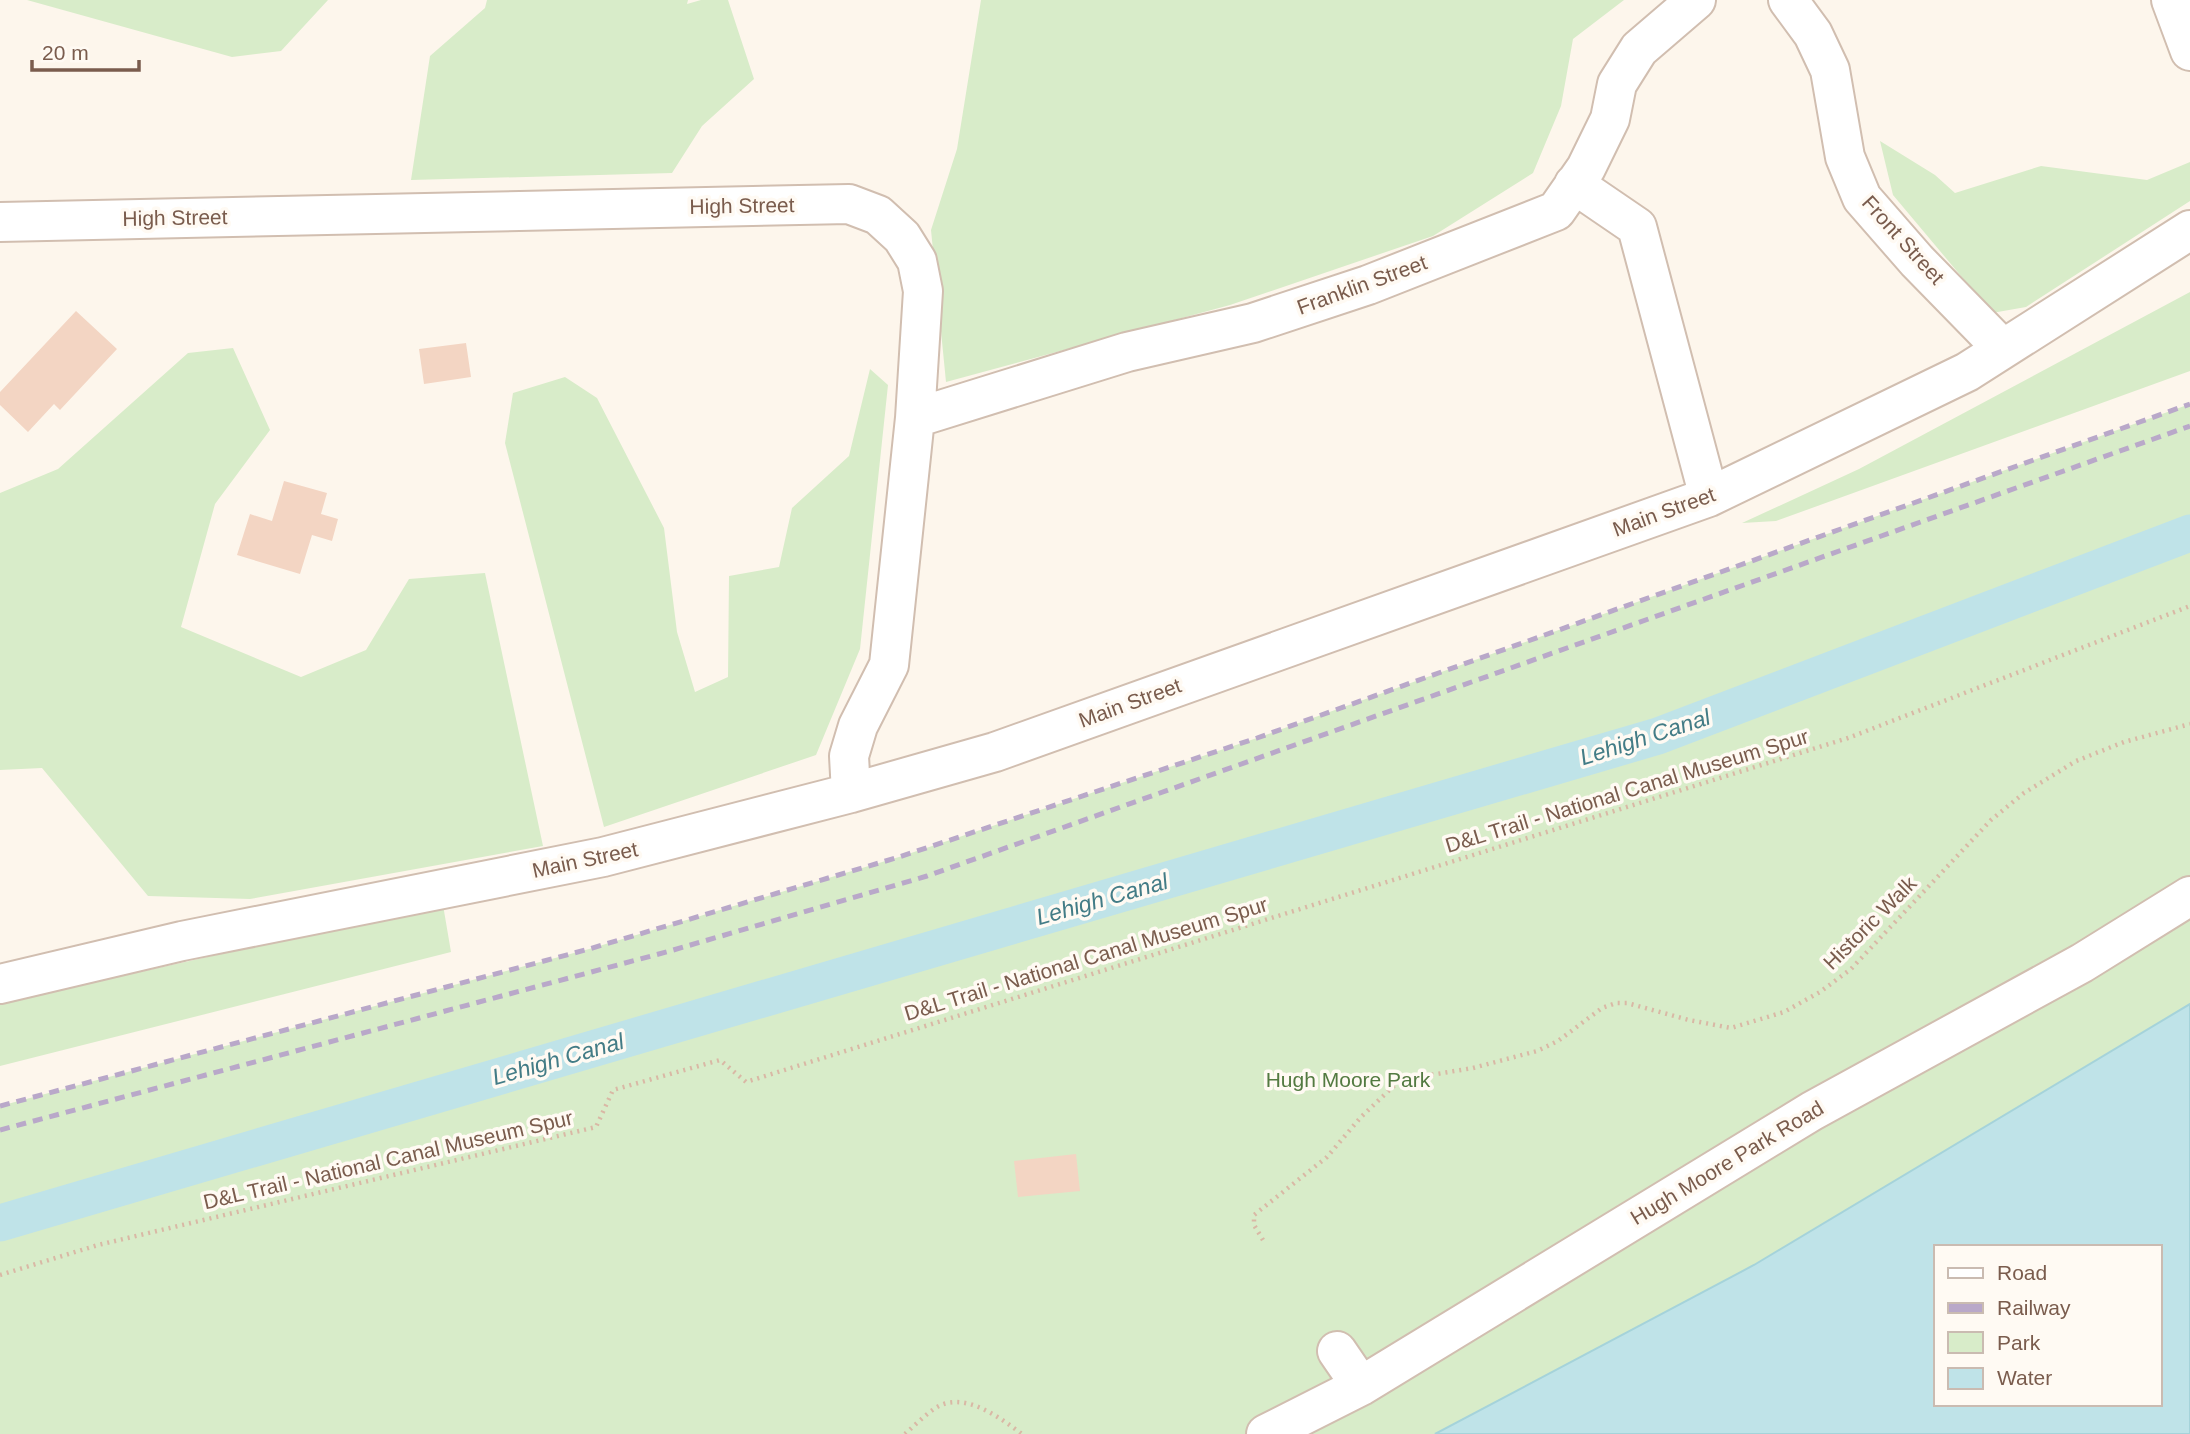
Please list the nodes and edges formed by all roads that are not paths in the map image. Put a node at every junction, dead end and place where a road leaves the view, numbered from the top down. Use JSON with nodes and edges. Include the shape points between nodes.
{"nodes":[{"id":1,"x":1696,"y":0,"type":"edge"},
{"id":2,"x":1788,"y":0,"type":"edge"},
{"id":3,"x":2171,"y":0,"type":"edge"},
{"id":4,"x":2190,"y":51,"type":"edge"},
{"id":5,"x":1574,"y":184,"type":"junction"},
{"id":6,"x":0,"y":222,"type":"edge"},
{"id":7,"x":2190,"y":230,"type":"edge"},
{"id":8,"x":2003,"y":349,"type":"junction"},
{"id":9,"x":915,"y":418,"type":"junction"},
{"id":10,"x":1709,"y":497,"type":"junction"},
{"id":11,"x":851,"y":793,"type":"junction"},
{"id":12,"x":2190,"y":896,"type":"edge"},
{"id":13,"x":0,"y":984,"type":"edge"},
{"id":14,"x":1337,"y":1351,"type":"dead end"},
{"id":15,"x":1361,"y":1386,"type":"junction"},
{"id":16,"x":1266,"y":1434,"type":"edge"}],
"edges":[{"from":1,"to":5,"type":"street","name":"Franklin Street","via":[[1639,48],[1617,84],[1610,119]]},
{"from":2,"to":8,"type":"street","name":"Front Street","via":[[1813,34],[1830,71],[1845,157],[1862,198]]},
{"from":3,"to":4,"type":"street"},
{"from":5,"to":9,"type":"street","name":"Franklin Street","via":[[1556,211],[1368,285],[1253,323],[1127,352]]},
{"from":5,"to":10,"type":"street","via":[[1637,227]]},
{"from":6,"to":9,"type":"street","name":"High Street","via":[[849,204],[878,215],[902,237],[917,261],[923,291]]},
{"from":7,"to":8,"type":"street","name":"Main Street"},
{"from":8,"to":10,"type":"street","name":"Main Street","via":[[1967,372]]},
{"from":9,"to":11,"type":"street","name":"High Street","via":[[889,665],[849,756]]},
{"from":10,"to":11,"type":"street","name":"Main Street","via":[[995,751]]},
{"from":11,"to":13,"type":"street","name":"Main Street","via":[[603,858],[182,941]]},
{"from":12,"to":15,"type":"street","name":"Hugh Moore Park Road","via":[[2082,963],[1812,1111]]},
{"from":14,"to":15,"type":"street"},
{"from":15,"to":16,"type":"street","name":"Hugh Moore Park Road"}]}
